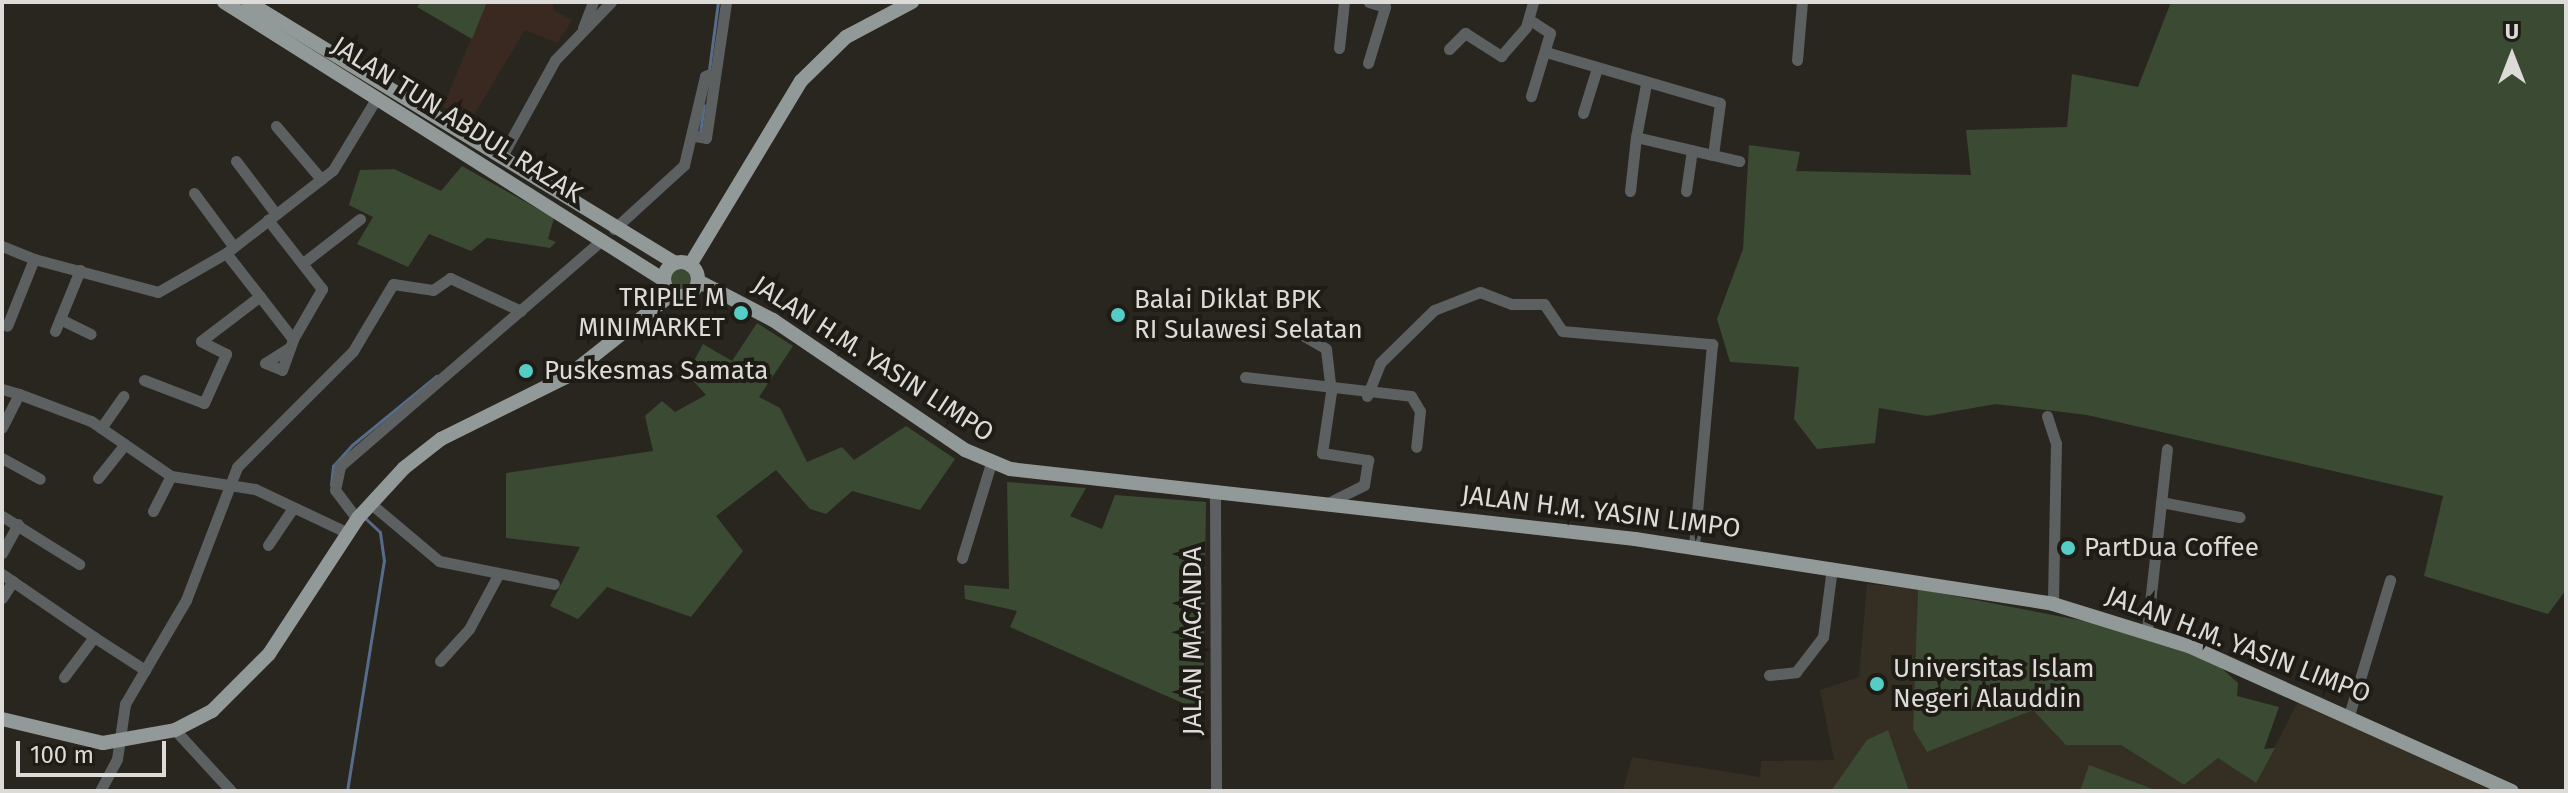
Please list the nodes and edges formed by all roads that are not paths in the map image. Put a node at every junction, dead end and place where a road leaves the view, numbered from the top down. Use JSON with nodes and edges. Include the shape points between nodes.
{"nodes":[{"id":1,"x":224,"y":2,"type":"edge"},
{"id":2,"x":248,"y":2,"type":"edge"},
{"id":3,"x":593,"y":2,"type":"edge"},
{"id":4,"x":611,"y":2,"type":"edge"},
{"id":5,"x":726,"y":2,"type":"edge"},
{"id":6,"x":912,"y":2,"type":"edge"},
{"id":7,"x":1344,"y":2,"type":"edge"},
{"id":8,"x":1369,"y":2,"type":"edge"},
{"id":9,"x":1533,"y":2,"type":"edge"},
{"id":10,"x":1802,"y":2,"type":"edge"},
{"id":11,"x":1530,"y":20,"type":"junction"},
{"id":12,"x":267,"y":23,"type":"junction"},
{"id":13,"x":582,"y":30,"type":"junction"},
{"id":14,"x":1339,"y":48,"type":"dead end"},
{"id":15,"x":1449,"y":49,"type":"dead end"},
{"id":16,"x":1546,"y":52,"type":"junction"},
{"id":17,"x":1797,"y":60,"type":"dead end"},
{"id":18,"x":1368,"y":63,"type":"dead end"},
{"id":19,"x":1597,"y":68,"type":"junction"},
{"id":20,"x":1646,"y":84,"type":"junction"},
{"id":21,"x":1531,"y":96,"type":"dead end"},
{"id":22,"x":376,"y":99,"type":"junction"},
{"id":23,"x":1583,"y":113,"type":"dead end"},
{"id":24,"x":276,"y":126,"type":"dead end"},
{"id":25,"x":1636,"y":137,"type":"junction"},
{"id":26,"x":1692,"y":150,"type":"junction"},
{"id":27,"x":497,"y":155,"type":"junction"},
{"id":28,"x":1713,"y":155,"type":"junction"},
{"id":29,"x":236,"y":161,"type":"dead end"},
{"id":30,"x":1739,"y":161,"type":"dead end"},
{"id":31,"x":482,"y":164,"type":"junction"},
{"id":32,"x":321,"y":179,"type":"junction"},
{"id":33,"x":1630,"y":191,"type":"dead end"},
{"id":34,"x":1686,"y":191,"type":"dead end"},
{"id":35,"x":194,"y":193,"type":"dead end"},
{"id":36,"x":272,"y":217,"type":"junction"},
{"id":37,"x":360,"y":219,"type":"dead end"},
{"id":38,"x":609,"y":234,"type":"junction"},
{"id":39,"x":2,"y":246,"type":"edge"},
{"id":40,"x":230,"y":250,"type":"junction"},
{"id":41,"x":34,"y":259,"type":"junction"},
{"id":42,"x":303,"y":263,"type":"junction"},
{"id":43,"x":675,"y":263,"type":"junction"},
{"id":44,"x":690,"y":265,"type":"junction"},
{"id":45,"x":80,"y":270,"type":"junction"},
{"id":46,"x":664,"y":280,"type":"junction"},
{"id":47,"x":698,"y":281,"type":"junction"},
{"id":48,"x":672,"y":294,"type":"junction"},
{"id":49,"x":260,"y":296,"type":"junction"},
{"id":50,"x":521,"y":311,"type":"junction"},
{"id":51,"x":60,"y":319,"type":"junction"},
{"id":52,"x":7,"y":326,"type":"dead end"},
{"id":53,"x":218,"y":329,"type":"junction"},
{"id":54,"x":1292,"y":329,"type":"dead end"},
{"id":55,"x":55,"y":331,"type":"dead end"},
{"id":56,"x":91,"y":334,"type":"dead end"},
{"id":57,"x":226,"y":354,"type":"junction"},
{"id":58,"x":1245,"y":377,"type":"dead end"},
{"id":59,"x":144,"y":380,"type":"dead end"},
{"id":60,"x":2,"y":389,"type":"edge"},
{"id":61,"x":1331,"y":392,"type":"junction"},
{"id":62,"x":19,"y":394,"type":"junction"},
{"id":63,"x":123,"y":396,"type":"dead end"},
{"id":64,"x":1367,"y":396,"type":"junction"},
{"id":65,"x":2047,"y":416,"type":"dead end"},
{"id":66,"x":2,"y":428,"type":"edge"},
{"id":67,"x":101,"y":428,"type":"junction"},
{"id":68,"x":125,"y":444,"type":"junction"},
{"id":69,"x":1416,"y":447,"type":"dead end"},
{"id":70,"x":2167,"y":449,"type":"dead end"},
{"id":71,"x":2,"y":458,"type":"edge"},
{"id":72,"x":991,"y":463,"type":"junction"},
{"id":73,"x":171,"y":476,"type":"junction"},
{"id":74,"x":98,"y":478,"type":"dead end"},
{"id":75,"x":40,"y":479,"type":"dead end"},
{"id":76,"x":229,"y":483,"type":"junction"},
{"id":77,"x":1215,"y":491,"type":"junction"},
{"id":78,"x":2161,"y":502,"type":"junction"},
{"id":79,"x":1328,"y":503,"type":"junction"},
{"id":80,"x":293,"y":508,"type":"junction"},
{"id":81,"x":153,"y":511,"type":"dead end"},
{"id":82,"x":363,"y":512,"type":"junction"},
{"id":83,"x":2,"y":516,"type":"edge"},
{"id":84,"x":2240,"y":517,"type":"dead end"},
{"id":85,"x":18,"y":524,"type":"junction"},
{"id":86,"x":348,"y":533,"type":"junction"},
{"id":87,"x":268,"y":545,"type":"dead end"},
{"id":88,"x":1694,"y":546,"type":"junction"},
{"id":89,"x":2,"y":553,"type":"edge"},
{"id":90,"x":962,"y":558,"type":"dead end"},
{"id":91,"x":79,"y":564,"type":"dead end"},
{"id":92,"x":1832,"y":568,"type":"junction"},
{"id":93,"x":498,"y":575,"type":"junction"},
{"id":94,"x":8,"y":578,"type":"edge"},
{"id":95,"x":2390,"y":580,"type":"dead end"},
{"id":96,"x":554,"y":584,"type":"dead end"},
{"id":97,"x":2,"y":598,"type":"edge"},
{"id":98,"x":2053,"y":604,"type":"junction"},
{"id":99,"x":2147,"y":630,"type":"junction"},
{"id":100,"x":94,"y":637,"type":"junction"},
{"id":101,"x":440,"y":661,"type":"dead end"},
{"id":102,"x":145,"y":670,"type":"junction"},
{"id":103,"x":1769,"y":675,"type":"dead end"},
{"id":104,"x":64,"y":677,"type":"dead end"},
{"id":105,"x":2350,"y":712,"type":"junction"},
{"id":106,"x":2,"y":719,"type":"edge"},
{"id":107,"x":175,"y":730,"type":"junction"},
{"id":108,"x":119,"y":742,"type":"junction"},
{"id":109,"x":100,"y":791,"type":"edge"},
{"id":110,"x":231,"y":791,"type":"edge"},
{"id":111,"x":1216,"y":791,"type":"edge"},
{"id":112,"x":2512,"y":791,"type":"edge"}],
"edges":[{"from":1,"to":12,"type":"main road","name":"JALAN TUN ABDUL RAZAK"},
{"from":2,"to":12,"type":"main road","name":"JALAN TUN ABDUL RAZAK"},
{"from":3,"to":13,"type":"street"},
{"from":4,"to":13,"type":"street"},
{"from":5,"to":38,"type":"street","via":[[698,136],[676,177]]},
{"from":6,"to":44,"type":"main road","via":[[846,37],[801,81]]},
{"from":7,"to":14,"type":"street"},
{"from":8,"to":18,"type":"street","via":[[1385,7]]},
{"from":9,"to":11,"type":"street"},
{"from":10,"to":17,"type":"street"},
{"from":11,"to":15,"type":"street","via":[[1497,57],[1468,33]]},
{"from":11,"to":16,"type":"street","via":[[1550,30]]},
{"from":12,"to":22,"type":"main road","name":"JALAN TUN ABDUL RAZAK"},
{"from":12,"to":27,"type":"main road","name":"JALAN TUN ABDUL RAZAK"},
{"from":13,"to":27,"type":"street","via":[[555,60]]},
{"from":16,"to":19,"type":"street"},
{"from":16,"to":21,"type":"street"},
{"from":19,"to":20,"type":"street"},
{"from":19,"to":23,"type":"street"},
{"from":20,"to":25,"type":"street"},
{"from":20,"to":28,"type":"street","via":[[1722,104]]},
{"from":22,"to":31,"type":"main road","name":"JALAN TUN ABDUL RAZAK"},
{"from":22,"to":32,"type":"street","via":[[344,157]]},
{"from":24,"to":32,"type":"street"},
{"from":25,"to":26,"type":"street"},
{"from":25,"to":33,"type":"street"},
{"from":26,"to":28,"type":"street"},
{"from":26,"to":34,"type":"street"},
{"from":27,"to":31,"type":"main road"},
{"from":27,"to":38,"type":"main road","name":"JALAN TUN ABDUL RAZAK"},
{"from":28,"to":30,"type":"street"},
{"from":29,"to":36,"type":"street"},
{"from":31,"to":38,"type":"main road","name":"JALAN TUN ABDUL RAZAK"},
{"from":32,"to":36,"type":"street"},
{"from":35,"to":40,"type":"street"},
{"from":36,"to":40,"type":"street"},
{"from":36,"to":42,"type":"street"},
{"from":37,"to":42,"type":"street"},
{"from":38,"to":43,"type":"main road","name":"JALAN TUN ABDUL RAZAK"},
{"from":38,"to":46,"type":"main road","name":"JALAN TUN ABDUL RAZAK"},
{"from":38,"to":50,"type":"street"},
{"from":39,"to":41,"type":"street"},
{"from":40,"to":45,"type":"street","via":[[151,294]]},
{"from":40,"to":49,"type":"street"},
{"from":41,"to":45,"type":"street"},
{"from":41,"to":52,"type":"street"},
{"from":42,"to":49,"type":"street","via":[[322,292],[291,343]]},
{"from":43,"to":44,"type":"main road"},
{"from":43,"to":46,"type":"main road"},
{"from":44,"to":47,"type":"main road"},
{"from":45,"to":51,"type":"street"},
{"from":46,"to":48,"type":"main road"},
{"from":47,"to":48,"type":"main road","via":[[688,295]]},
{"from":47,"to":72,"type":"main road","name":"JALAN H.M. YASIN LIMPO","via":[[773,320]]},
{"from":48,"to":82,"type":"main road","via":[[568,376],[422,452]]},
{"from":49,"to":53,"type":"street"},
{"from":50,"to":76,"type":"street","via":[[450,278],[433,290],[396,282],[353,351],[265,434]]},
{"from":50,"to":82,"type":"street","via":[[340,466],[335,490]]},
{"from":51,"to":55,"type":"street"},
{"from":51,"to":56,"type":"street"},
{"from":53,"to":57,"type":"street"},
{"from":53,"to":57,"type":"street","via":[[201,344]]},
{"from":54,"to":61,"type":"street","via":[[1326,349]]},
{"from":57,"to":59,"type":"street","via":[[203,403]]},
{"from":58,"to":61,"type":"street"},
{"from":60,"to":62,"type":"street"},
{"from":61,"to":64,"type":"street"},
{"from":61,"to":79,"type":"street","via":[[1322,453],[1368,460],[1364,485]]},
{"from":62,"to":66,"type":"street"},
{"from":62,"to":67,"type":"street"},
{"from":63,"to":67,"type":"street"},
{"from":64,"to":69,"type":"street","via":[[1415,399]]},
{"from":64,"to":88,"type":"street","via":[[1380,363],[1434,310],[1480,292],[1512,304],[1544,304],[1562,331],[1712,344]]},
{"from":65,"to":98,"type":"street","via":[[2056,443]]},
{"from":67,"to":68,"type":"street"},
{"from":68,"to":73,"type":"street"},
{"from":68,"to":74,"type":"street"},
{"from":70,"to":78,"type":"street"},
{"from":71,"to":75,"type":"street"},
{"from":72,"to":77,"type":"main road","name":"JALAN H.M. YASIN LIMPO"},
{"from":72,"to":90,"type":"street"},
{"from":73,"to":76,"type":"street"},
{"from":73,"to":81,"type":"street"},
{"from":76,"to":80,"type":"street"},
{"from":76,"to":102,"type":"street","via":[[186,600]]},
{"from":77,"to":79,"type":"main road","name":"JALAN H.M. YASIN LIMPO"},
{"from":77,"to":111,"type":"street","name":"JALAN MACANDA"},
{"from":78,"to":84,"type":"street"},
{"from":78,"to":99,"type":"street"},
{"from":79,"to":88,"type":"main road","name":"JALAN H.M. YASIN LIMPO"},
{"from":80,"to":86,"type":"street"},
{"from":80,"to":87,"type":"street"},
{"from":82,"to":86,"type":"main road"},
{"from":82,"to":93,"type":"street","via":[[424,552]]},
{"from":83,"to":85,"type":"street"},
{"from":85,"to":89,"type":"street"},
{"from":85,"to":91,"type":"street"},
{"from":86,"to":107,"type":"main road","via":[[269,654],[227,700]]},
{"from":88,"to":92,"type":"main road","name":"JALAN H.M. YASIN LIMPO"},
{"from":92,"to":98,"type":"main road","name":"JALAN H.M. YASIN LIMPO"},
{"from":92,"to":103,"type":"street","via":[[1823,637],[1796,672]]},
{"from":93,"to":96,"type":"street"},
{"from":93,"to":101,"type":"street","via":[[469,629]]},
{"from":94,"to":97,"type":"street"},
{"from":94,"to":100,"type":"street"},
{"from":95,"to":105,"type":"street"},
{"from":98,"to":99,"type":"main road","name":"JALAN H.M. YASIN LIMPO"},
{"from":99,"to":105,"type":"main road","name":"JALAN H.M. YASIN LIMPO"},
{"from":100,"to":102,"type":"street"},
{"from":100,"to":104,"type":"street"},
{"from":102,"to":108,"type":"street","via":[[125,704]]},
{"from":105,"to":112,"type":"main road","name":"JALAN H.M. YASIN LIMPO"},
{"from":106,"to":108,"type":"main road","via":[[76,741]]},
{"from":107,"to":108,"type":"main road"},
{"from":107,"to":110,"type":"street"},
{"from":108,"to":109,"type":"street"}]}
